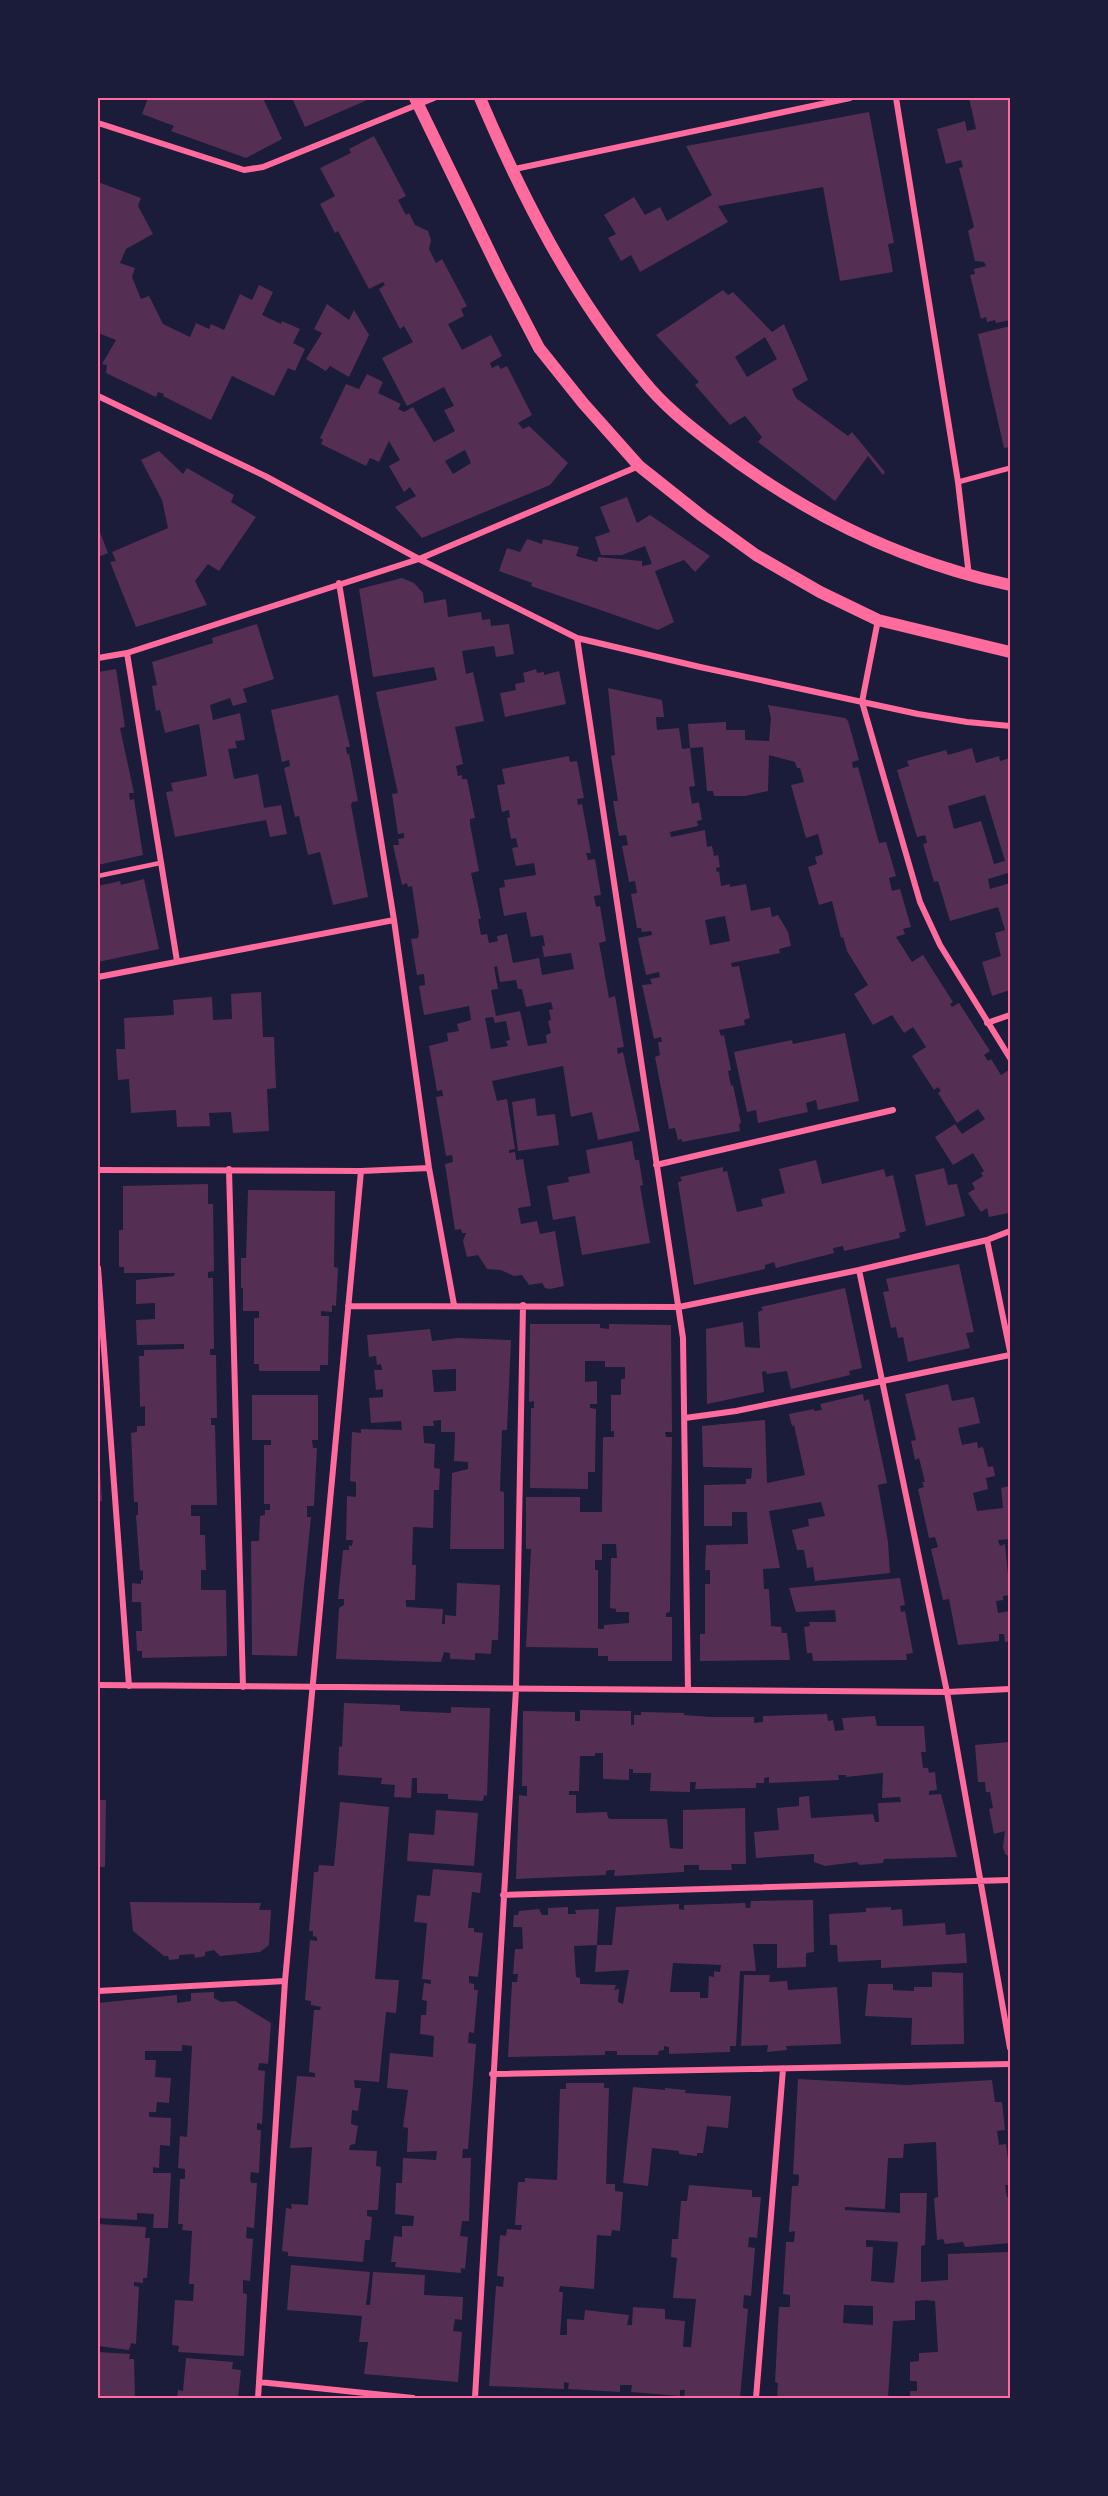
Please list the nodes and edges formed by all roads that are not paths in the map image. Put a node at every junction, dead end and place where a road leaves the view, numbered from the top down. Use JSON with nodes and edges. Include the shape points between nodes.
{"nodes":[{"id":1,"x":434,"y":98,"type":"edge"},
{"id":2,"x":480,"y":98,"type":"edge"},
{"id":3,"x":850,"y":98,"type":"edge"},
{"id":4,"x":896,"y":98,"type":"edge"},
{"id":5,"x":416,"y":100,"type":"edge"},
{"id":6,"x":98,"y":123,"type":"edge"},
{"id":7,"x":510,"y":170,"type":"junction"},
{"id":8,"x":98,"y":396,"type":"edge"},
{"id":9,"x":639,"y":466,"type":"junction"},
{"id":10,"x":1011,"y":468,"type":"edge"},
{"id":11,"x":958,"y":482,"type":"junction"},
{"id":12,"x":419,"y":559,"type":"junction"},
{"id":13,"x":969,"y":576,"type":"junction"},
{"id":14,"x":339,"y":583,"type":"junction"},
{"id":15,"x":1011,"y":585,"type":"edge"},
{"id":16,"x":878,"y":620,"type":"junction"},
{"id":17,"x":578,"y":638,"type":"junction"},
{"id":18,"x":1011,"y":652,"type":"edge"},
{"id":19,"x":126,"y":653,"type":"junction"},
{"id":20,"x":98,"y":658,"type":"edge"},
{"id":21,"x":862,"y":702,"type":"junction"},
{"id":22,"x":1011,"y":726,"type":"edge"},
{"id":23,"x":160,"y":863,"type":"junction"},
{"id":24,"x":98,"y":876,"type":"edge"},
{"id":25,"x":394,"y":921,"type":"junction"},
{"id":26,"x":177,"y":961,"type":"junction"},
{"id":27,"x":98,"y":977,"type":"edge"},
{"id":28,"x":1011,"y":1016,"type":"edge"},
{"id":29,"x":987,"y":1023,"type":"junction"},
{"id":30,"x":1011,"y":1058,"type":"edge"},
{"id":31,"x":893,"y":1110,"type":"dead end"},
{"id":32,"x":656,"y":1165,"type":"junction"},
{"id":33,"x":429,"y":1168,"type":"junction"},
{"id":34,"x":229,"y":1169,"type":"junction"},
{"id":35,"x":98,"y":1170,"type":"edge"},
{"id":36,"x":361,"y":1171,"type":"junction"},
{"id":37,"x":1011,"y":1231,"type":"edge"},
{"id":38,"x":987,"y":1239,"type":"junction"},
{"id":39,"x":98,"y":1268,"type":"edge"},
{"id":40,"x":859,"y":1270,"type":"junction"},
{"id":41,"x":454,"y":1305,"type":"junction"},
{"id":42,"x":523,"y":1305,"type":"junction"},
{"id":43,"x":348,"y":1306,"type":"junction"},
{"id":44,"x":679,"y":1307,"type":"junction"},
{"id":45,"x":1011,"y":1353,"type":"edge"},
{"id":46,"x":883,"y":1379,"type":"junction"},
{"id":47,"x":685,"y":1418,"type":"junction"},
{"id":48,"x":98,"y":1685,"type":"edge"},
{"id":49,"x":129,"y":1686,"type":"junction"},
{"id":50,"x":243,"y":1687,"type":"junction"},
{"id":51,"x":314,"y":1688,"type":"junction"},
{"id":52,"x":516,"y":1689,"type":"junction"},
{"id":53,"x":1011,"y":1689,"type":"edge"},
{"id":54,"x":688,"y":1690,"type":"junction"},
{"id":55,"x":947,"y":1692,"type":"junction"},
{"id":56,"x":1011,"y":1880,"type":"edge"},
{"id":57,"x":982,"y":1881,"type":"junction"},
{"id":58,"x":503,"y":1895,"type":"junction"},
{"id":59,"x":285,"y":1981,"type":"junction"},
{"id":60,"x":98,"y":1991,"type":"edge"},
{"id":61,"x":1011,"y":2048,"type":"edge"},
{"id":62,"x":1011,"y":2064,"type":"edge"},
{"id":63,"x":783,"y":2069,"type":"junction"},
{"id":64,"x":492,"y":2073,"type":"junction"},
{"id":65,"x":259,"y":2382,"type":"junction"},
{"id":66,"x":258,"y":2398,"type":"edge"},
{"id":67,"x":413,"y":2398,"type":"edge"},
{"id":68,"x":475,"y":2398,"type":"edge"},
{"id":69,"x":756,"y":2398,"type":"edge"}],
"edges":[{"from":1,"to":5,"type":"street"},
{"from":2,"to":7,"type":"main road"},
{"from":3,"to":7,"type":"street"},
{"from":4,"to":11,"type":"street"},
{"from":5,"to":6,"type":"street","via":[[263,167],[244,170]]},
{"from":5,"to":9,"type":"main road","via":[[539,348]]},
{"from":7,"to":13,"type":"main road","via":[[592,314],[644,382],[682,420],[781,492],[852,532]]},
{"from":8,"to":12,"type":"street","via":[[264,476]]},
{"from":9,"to":12,"type":"street"},
{"from":9,"to":16,"type":"main road","via":[[756,555]]},
{"from":10,"to":11,"type":"street"},
{"from":11,"to":13,"type":"street"},
{"from":12,"to":14,"type":"street"},
{"from":12,"to":17,"type":"street"},
{"from":13,"to":15,"type":"main road"},
{"from":14,"to":19,"type":"street"},
{"from":14,"to":25,"type":"street"},
{"from":16,"to":18,"type":"main road"},
{"from":16,"to":21,"type":"street"},
{"from":17,"to":21,"type":"street"},
{"from":17,"to":32,"type":"street"},
{"from":19,"to":20,"type":"street"},
{"from":19,"to":23,"type":"street"},
{"from":21,"to":22,"type":"street","via":[[967,723]]},
{"from":21,"to":29,"type":"street","via":[[920,902],[940,945]]},
{"from":23,"to":24,"type":"lane"},
{"from":23,"to":26,"type":"street"},
{"from":25,"to":26,"type":"street"},
{"from":25,"to":33,"type":"street"},
{"from":26,"to":27,"type":"street"},
{"from":28,"to":29,"type":"street"},
{"from":29,"to":30,"type":"street"},
{"from":31,"to":32,"type":"street"},
{"from":32,"to":44,"type":"street"},
{"from":33,"to":36,"type":"street"},
{"from":33,"to":41,"type":"street"},
{"from":34,"to":35,"type":"street"},
{"from":34,"to":36,"type":"street"},
{"from":34,"to":50,"type":"street"},
{"from":36,"to":43,"type":"street"},
{"from":37,"to":38,"type":"street"},
{"from":38,"to":40,"type":"street"},
{"from":38,"to":45,"type":"street"},
{"from":39,"to":49,"type":"street"},
{"from":40,"to":44,"type":"street"},
{"from":40,"to":46,"type":"street"},
{"from":41,"to":42,"type":"street"},
{"from":41,"to":43,"type":"street"},
{"from":42,"to":44,"type":"street"},
{"from":42,"to":52,"type":"street"},
{"from":43,"to":51,"type":"street"},
{"from":44,"to":47,"type":"street"},
{"from":45,"to":46,"type":"street"},
{"from":46,"to":47,"type":"street","via":[[736,1412]]},
{"from":46,"to":55,"type":"street"},
{"from":47,"to":54,"type":"street"},
{"from":48,"to":49,"type":"street"},
{"from":49,"to":50,"type":"street"},
{"from":50,"to":51,"type":"street"},
{"from":51,"to":52,"type":"street"},
{"from":51,"to":59,"type":"street"},
{"from":52,"to":54,"type":"street"},
{"from":52,"to":58,"type":"street"},
{"from":53,"to":55,"type":"street"},
{"from":54,"to":55,"type":"street"},
{"from":55,"to":57,"type":"street"},
{"from":56,"to":57,"type":"street"},
{"from":57,"to":58,"type":"street"},
{"from":57,"to":61,"type":"street"},
{"from":58,"to":64,"type":"street"},
{"from":59,"to":60,"type":"street"},
{"from":59,"to":65,"type":"street"},
{"from":62,"to":63,"type":"street"},
{"from":63,"to":64,"type":"street"},
{"from":63,"to":69,"type":"street"},
{"from":64,"to":68,"type":"street"},
{"from":65,"to":66,"type":"street"},
{"from":65,"to":67,"type":"street"}]}
